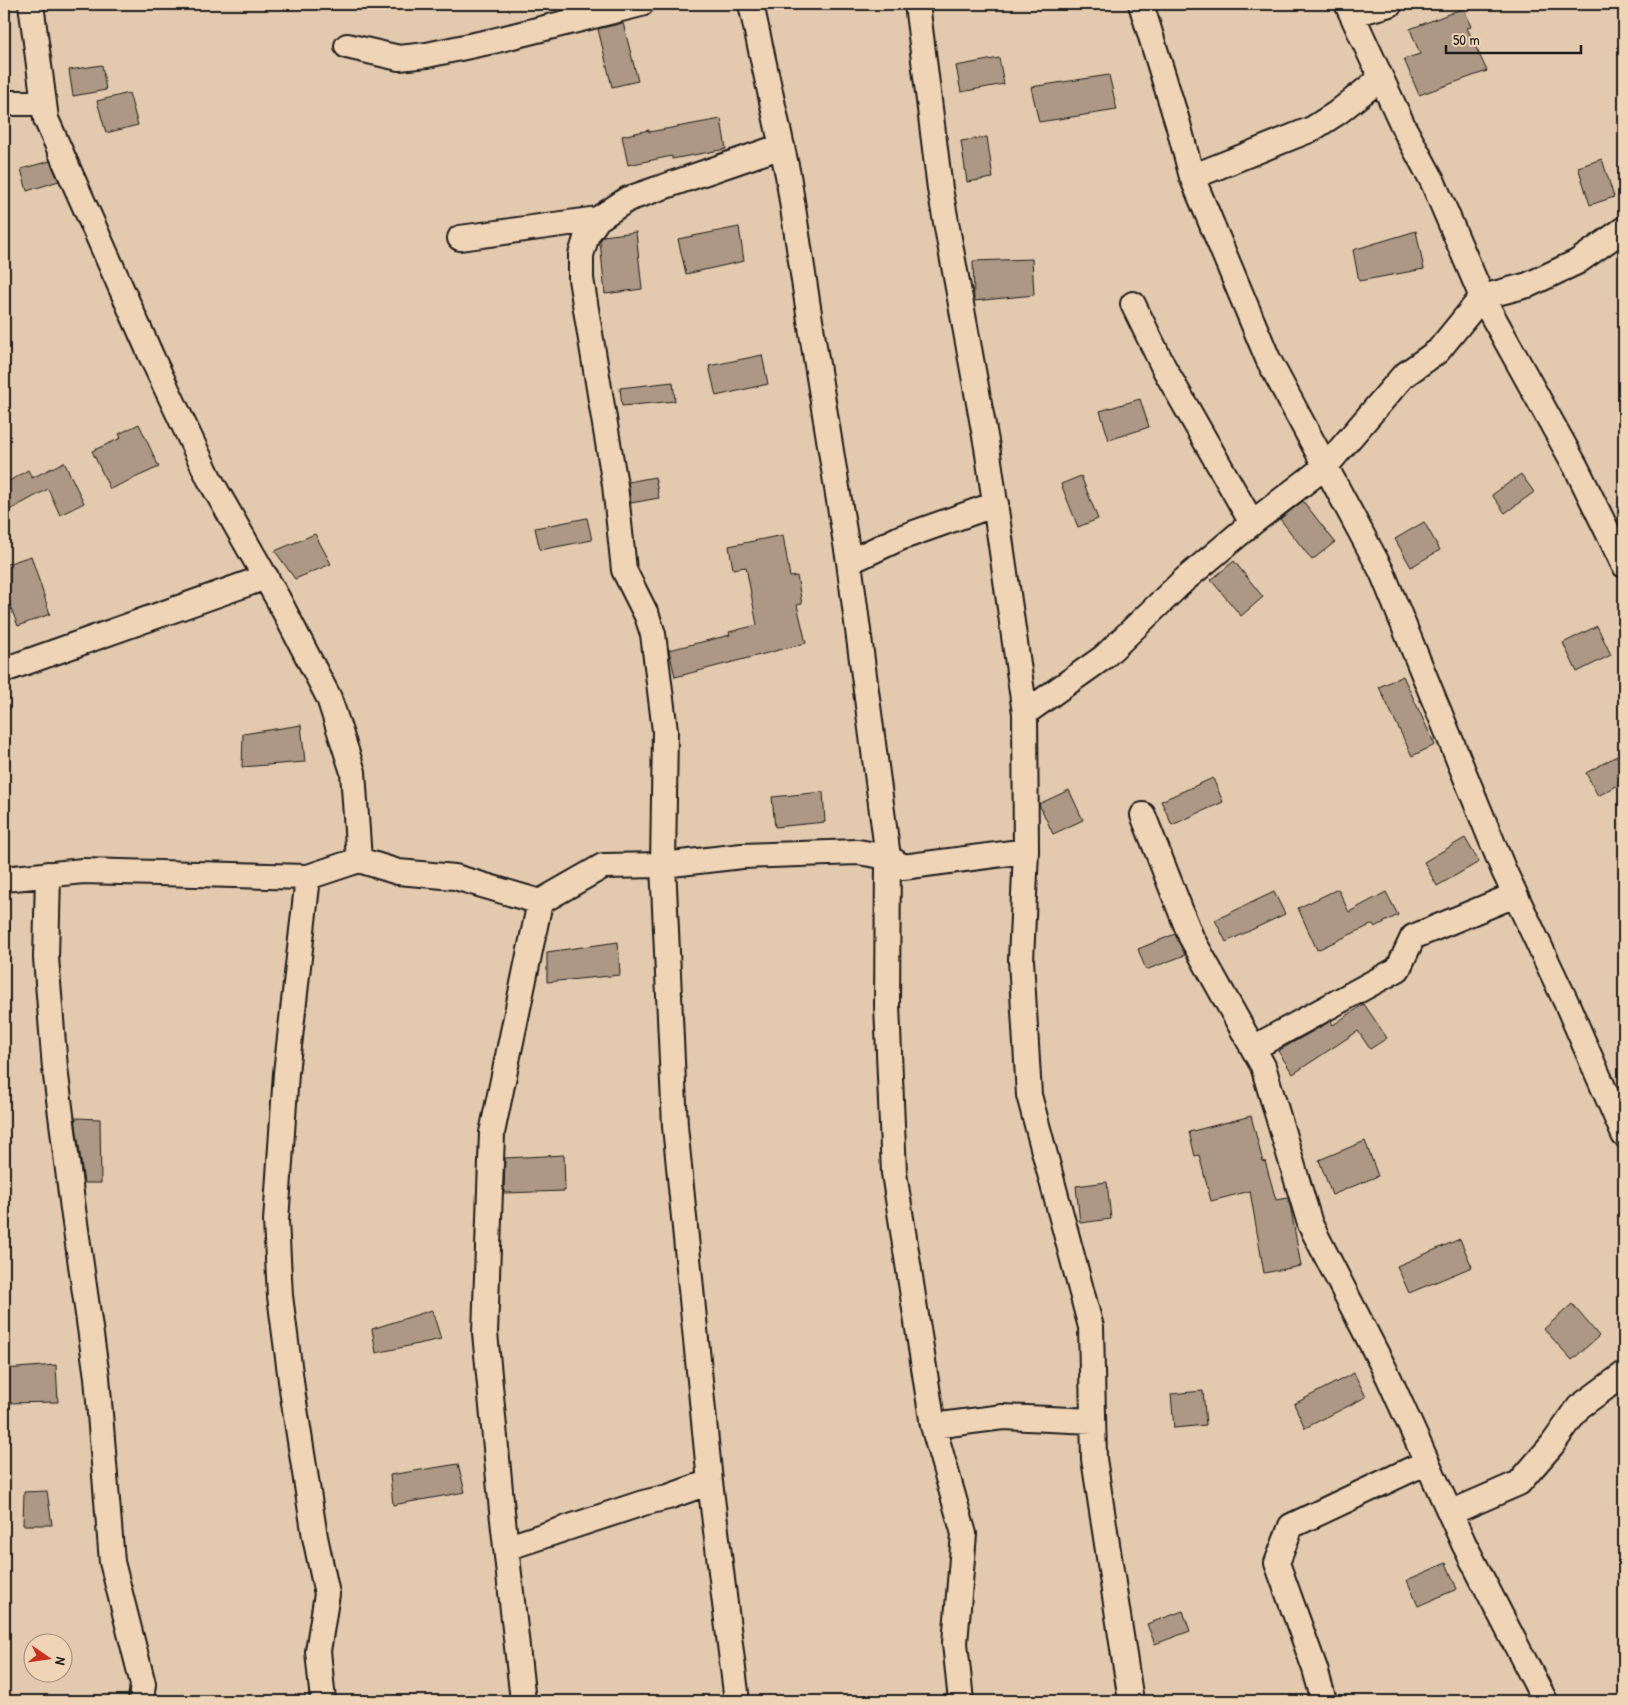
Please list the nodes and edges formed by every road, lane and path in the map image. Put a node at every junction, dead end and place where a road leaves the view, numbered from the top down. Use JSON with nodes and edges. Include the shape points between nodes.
{"nodes":[{"id":1,"x":31,"y":4,"type":"edge"},
{"id":2,"x":641,"y":4,"type":"edge"},
{"id":3,"x":751,"y":4,"type":"edge"},
{"id":4,"x":917,"y":4,"type":"edge"},
{"id":5,"x":1142,"y":4,"type":"edge"},
{"id":6,"x":1390,"y":4,"type":"edge"},
{"id":7,"x":1350,"y":9,"type":"edge"},
{"id":8,"x":347,"y":46,"type":"dead end"},
{"id":9,"x":1381,"y":78,"type":"junction"},
{"id":10,"x":4,"y":103,"type":"edge"},
{"id":11,"x":44,"y":103,"type":"junction"},
{"id":12,"x":782,"y":146,"type":"junction"},
{"id":13,"x":1192,"y":177,"type":"junction"},
{"id":14,"x":598,"y":219,"type":"junction"},
{"id":15,"x":1624,"y":229,"type":"edge"},
{"id":16,"x":460,"y":238,"type":"dead end"},
{"id":17,"x":1482,"y":297,"type":"junction"},
{"id":18,"x":1133,"y":304,"type":"dead end"},
{"id":19,"x":1326,"y":466,"type":"junction"},
{"id":20,"x":996,"y":504,"type":"junction"},
{"id":21,"x":1252,"y":523,"type":"junction"},
{"id":22,"x":849,"y":562,"type":"junction"},
{"id":23,"x":1624,"y":566,"type":"edge"},
{"id":24,"x":266,"y":577,"type":"junction"},
{"id":25,"x":4,"y":670,"type":"edge"},
{"id":26,"x":1025,"y":713,"type":"junction"},
{"id":27,"x":1143,"y":815,"type":"dead end"},
{"id":28,"x":1026,"y":851,"type":"junction"},
{"id":29,"x":888,"y":857,"type":"junction"},
{"id":30,"x":359,"y":860,"type":"junction"},
{"id":31,"x":663,"y":865,"type":"junction"},
{"id":32,"x":48,"y":874,"type":"junction"},
{"id":33,"x":308,"y":877,"type":"junction"},
{"id":34,"x":4,"y":879,"type":"edge"},
{"id":35,"x":1515,"y":895,"type":"junction"},
{"id":36,"x":540,"y":902,"type":"junction"},
{"id":37,"x":1253,"y":1048,"type":"junction"},
{"id":38,"x":1624,"y":1135,"type":"edge"},
{"id":39,"x":1624,"y":1374,"type":"edge"},
{"id":40,"x":1093,"y":1421,"type":"junction"},
{"id":41,"x":933,"y":1426,"type":"junction"},
{"id":42,"x":1426,"y":1462,"type":"junction"},
{"id":43,"x":710,"y":1482,"type":"junction"},
{"id":44,"x":1450,"y":1513,"type":"junction"},
{"id":45,"x":506,"y":1548,"type":"junction"},
{"id":46,"x":141,"y":1701,"type":"edge"},
{"id":47,"x":322,"y":1701,"type":"edge"},
{"id":48,"x":523,"y":1701,"type":"edge"},
{"id":49,"x":737,"y":1701,"type":"edge"},
{"id":50,"x":961,"y":1701,"type":"edge"},
{"id":51,"x":1131,"y":1701,"type":"edge"},
{"id":52,"x":1324,"y":1701,"type":"edge"},
{"id":53,"x":1545,"y":1701,"type":"edge"}],
"edges":[{"from":1,"to":11,"type":"street"},
{"from":2,"to":8,"type":"street","via":[[427,56],[399,58]]},
{"from":3,"to":12,"type":"street"},
{"from":4,"to":20,"type":"street","via":[[940,189]]},
{"from":5,"to":13,"type":"street"},
{"from":6,"to":7,"type":"street"},
{"from":7,"to":9,"type":"street"},
{"from":9,"to":13,"type":"street","via":[[1312,129]]},
{"from":9,"to":17,"type":"street","via":[[1432,180]]},
{"from":10,"to":11,"type":"street"},
{"from":11,"to":24,"type":"street","via":[[46,120],[153,360],[209,478]]},
{"from":12,"to":14,"type":"street","via":[[628,199]]},
{"from":12,"to":22,"type":"street"},
{"from":13,"to":19,"type":"street","via":[[1268,359]]},
{"from":14,"to":16,"type":"street"},
{"from":14,"to":31,"type":"street","via":[[587,235],[581,255],[581,279],[615,485],[624,570],[653,634],[665,731]]},
{"from":15,"to":17,"type":"street","via":[[1576,262],[1528,285]]},
{"from":17,"to":19,"type":"street","via":[[1438,351],[1403,376]]},
{"from":17,"to":23,"type":"street","via":[[1576,468]]},
{"from":18,"to":21,"type":"street","via":[[1164,368]]},
{"from":19,"to":21,"type":"street"},
{"from":19,"to":35,"type":"street","via":[[1382,572]]},
{"from":20,"to":22,"type":"street","via":[[900,538]]},
{"from":20,"to":26,"type":"street"},
{"from":21,"to":26,"type":"street","via":[[1183,581],[1104,657]]},
{"from":22,"to":29,"type":"street"},
{"from":24,"to":25,"type":"street"},
{"from":24,"to":30,"type":"street","via":[[329,698],[353,772]]},
{"from":26,"to":28,"type":"street"},
{"from":27,"to":37,"type":"street","via":[[1191,936]]},
{"from":28,"to":29,"type":"street","via":[[903,867]]},
{"from":28,"to":40,"type":"street","via":[[1021,960],[1029,1095],[1091,1327]]},
{"from":29,"to":31,"type":"street","via":[[858,852],[742,856]]},
{"from":29,"to":41,"type":"street","via":[[886,1005],[894,1173]]},
{"from":30,"to":33,"type":"street"},
{"from":30,"to":36,"type":"street","via":[[398,872],[455,877]]},
{"from":31,"to":36,"type":"street","via":[[603,866]]},
{"from":31,"to":43,"type":"street","via":[[675,1126]]},
{"from":32,"to":33,"type":"street","via":[[83,871]]},
{"from":32,"to":34,"type":"street"},
{"from":32,"to":46,"type":"street","via":[[46,958],[55,1068],[97,1377],[112,1562],[143,1684]]},
{"from":33,"to":47,"type":"street","via":[[286,1073],[276,1222],[280,1296],[290,1378],[327,1594],[318,1651]]},
{"from":35,"to":37,"type":"street","via":[[1413,936],[1398,969]]},
{"from":35,"to":38,"type":"street"},
{"from":36,"to":45,"type":"street","via":[[492,1133],[485,1332]]},
{"from":37,"to":42,"type":"street","via":[[1263,1066],[1310,1224],[1388,1376]]},
{"from":39,"to":44,"type":"street","via":[[1579,1407],[1519,1483]]},
{"from":40,"to":41,"type":"street","via":[[1003,1417]]},
{"from":40,"to":51,"type":"street","via":[[1094,1459]]},
{"from":41,"to":50,"type":"street","via":[[964,1534],[954,1643]]},
{"from":42,"to":44,"type":"street"},
{"from":42,"to":52,"type":"street","via":[[1291,1526],[1277,1563]]},
{"from":43,"to":45,"type":"street"},
{"from":43,"to":49,"type":"street"},
{"from":44,"to":53,"type":"street"},
{"from":45,"to":48,"type":"street"}]}
